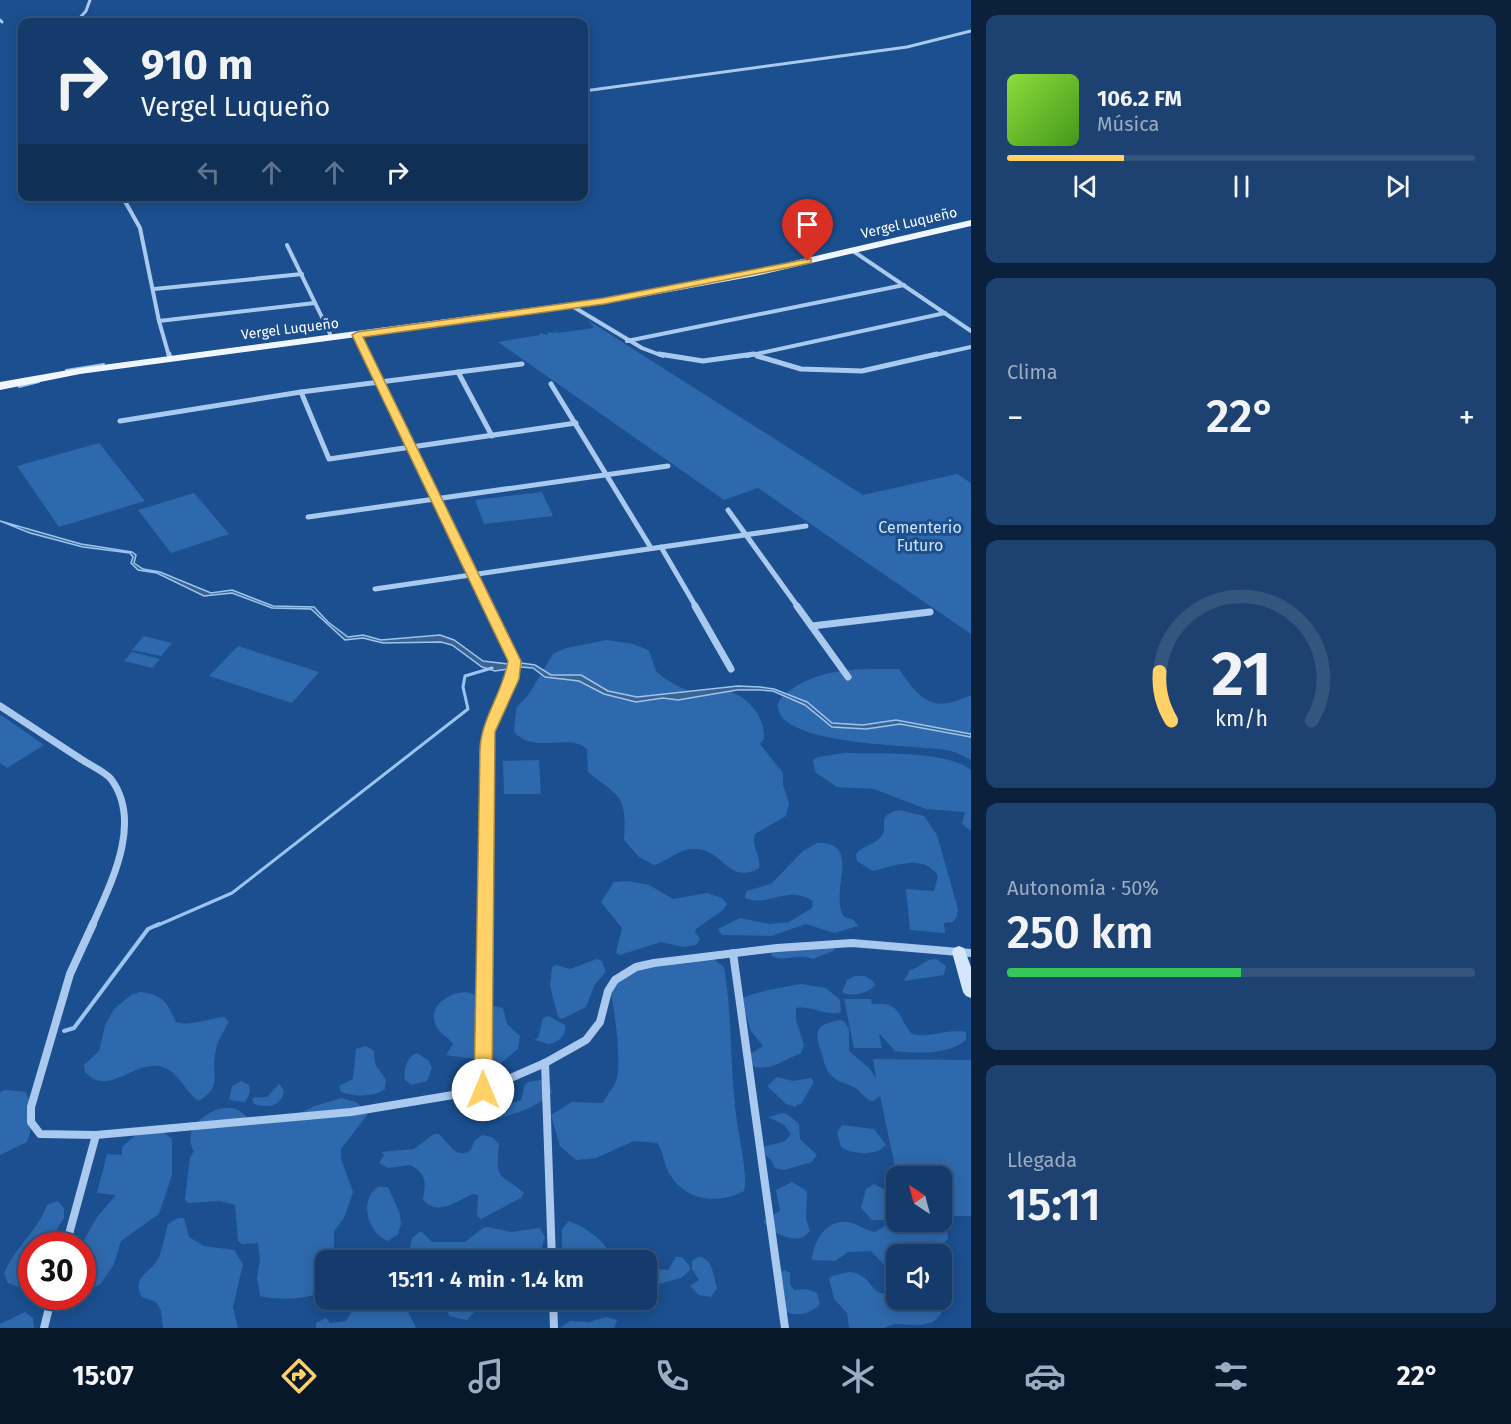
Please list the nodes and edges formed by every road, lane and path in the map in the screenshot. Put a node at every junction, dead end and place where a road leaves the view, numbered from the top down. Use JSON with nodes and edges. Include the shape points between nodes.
{"nodes":[{"id":1,"x":90,"y":0,"type":"edge"},
{"id":2,"x":80,"y":18,"type":"edge"},
{"id":3,"x":971,"y":31,"type":"edge"},
{"id":4,"x":588,"y":90,"type":"edge"},
{"id":5,"x":125,"y":201,"type":"edge"},
{"id":6,"x":971,"y":223,"type":"edge"},
{"id":7,"x":287,"y":245,"type":"dead end"},
{"id":8,"x":853,"y":251,"type":"junction"},
{"id":9,"x":302,"y":274,"type":"junction"},
{"id":10,"x":904,"y":285,"type":"junction"},
{"id":11,"x":154,"y":289,"type":"junction"},
{"id":12,"x":315,"y":303,"type":"junction"},
{"id":13,"x":572,"y":306,"type":"junction"},
{"id":14,"x":945,"y":313,"type":"junction"},
{"id":15,"x":159,"y":321,"type":"junction"},
{"id":16,"x":971,"y":331,"type":"edge"},
{"id":17,"x":357,"y":335,"type":"junction"},
{"id":18,"x":332,"y":338,"type":"junction"},
{"id":19,"x":627,"y":341,"type":"junction"},
{"id":20,"x":971,"y":347,"type":"edge"},
{"id":21,"x":747,"y":356,"type":"junction"},
{"id":22,"x":170,"y":357,"type":"junction"},
{"id":23,"x":522,"y":364,"type":"dead end"},
{"id":24,"x":458,"y":372,"type":"junction"},
{"id":25,"x":379,"y":382,"type":"junction"},
{"id":26,"x":551,"y":384,"type":"dead end"},
{"id":27,"x":0,"y":386,"type":"edge"},
{"id":28,"x":301,"y":392,"type":"junction"},
{"id":29,"x":120,"y":422,"type":"dead end"},
{"id":30,"x":576,"y":423,"type":"junction"},
{"id":31,"x":492,"y":436,"type":"junction"},
{"id":32,"x":411,"y":448,"type":"junction"},
{"id":33,"x":668,"y":466,"type":"dead end"},
{"id":34,"x":608,"y":474,"type":"junction"},
{"id":35,"x":436,"y":499,"type":"junction"},
{"id":36,"x":728,"y":510,"type":"dead end"},
{"id":37,"x":308,"y":517,"type":"dead end"},
{"id":38,"x":806,"y":525,"type":"dead end"},
{"id":39,"x":746,"y":534,"type":"junction"},
{"id":40,"x":661,"y":547,"type":"junction"},
{"id":41,"x":651,"y":548,"type":"junction"},
{"id":42,"x":473,"y":575,"type":"junction"},
{"id":43,"x":375,"y":589,"type":"dead end"},
{"id":44,"x":930,"y":612,"type":"dead end"},
{"id":45,"x":812,"y":626,"type":"junction"},
{"id":46,"x":731,"y":669,"type":"dead end"},
{"id":47,"x":848,"y":677,"type":"dead end"},
{"id":48,"x":0,"y":706,"type":"edge"},
{"id":49,"x":965,"y":952,"type":"edge"},
{"id":50,"x":733,"y":953,"type":"junction"},
{"id":51,"x":971,"y":992,"type":"edge"},
{"id":52,"x":545,"y":1063,"type":"junction"},
{"id":53,"x":483,"y":1090,"type":"junction"},
{"id":54,"x":96,"y":1135,"type":"junction"},
{"id":55,"x":70,"y":1232,"type":"edge"},
{"id":56,"x":552,"y":1250,"type":"edge"},
{"id":57,"x":48,"y":1310,"type":"edge"},
{"id":58,"x":553,"y":1310,"type":"edge"},
{"id":59,"x":44,"y":1328,"type":"edge"},
{"id":60,"x":554,"y":1328,"type":"edge"},
{"id":61,"x":785,"y":1328,"type":"edge"}],
"edges":[{"from":1,"to":2,"type":"street"},
{"from":3,"to":4,"type":"street","via":[[908,47]]},
{"from":5,"to":11,"type":"street","via":[[140,228]]},
{"from":6,"to":8,"type":"main road","name":"Vergel Luqueño"},
{"from":7,"to":9,"type":"street"},
{"from":8,"to":10,"type":"street"},
{"from":8,"to":13,"type":"main road","name":"Vergel Luqueño","via":[[698,285]]},
{"from":9,"to":11,"type":"street"},
{"from":9,"to":12,"type":"street"},
{"from":10,"to":14,"type":"street"},
{"from":10,"to":19,"type":"street"},
{"from":11,"to":15,"type":"street"},
{"from":12,"to":15,"type":"street"},
{"from":12,"to":18,"type":"street"},
{"from":13,"to":17,"type":"main road","name":"Vergel Luqueño"},
{"from":13,"to":19,"type":"street"},
{"from":14,"to":16,"type":"street"},
{"from":14,"to":21,"type":"street"},
{"from":15,"to":22,"type":"street"},
{"from":17,"to":18,"type":"main road","name":"Vergel Luqueño"},
{"from":17,"to":25,"type":"street"},
{"from":18,"to":22,"type":"main road","name":"Vergel Luqueño"},
{"from":19,"to":21,"type":"street","via":[[657,354],[693,360]]},
{"from":20,"to":21,"type":"street","via":[[862,372],[801,369]]},
{"from":22,"to":27,"type":"main road","name":"Vergel Luqueño"},
{"from":23,"to":24,"type":"street"},
{"from":24,"to":25,"type":"street"},
{"from":24,"to":31,"type":"street"},
{"from":25,"to":28,"type":"street"},
{"from":25,"to":32,"type":"street"},
{"from":26,"to":30,"type":"street"},
{"from":28,"to":29,"type":"street"},
{"from":28,"to":32,"type":"street","via":[[329,459]]},
{"from":30,"to":31,"type":"street"},
{"from":30,"to":34,"type":"street"},
{"from":31,"to":32,"type":"street"},
{"from":32,"to":35,"type":"street"},
{"from":33,"to":34,"type":"street"},
{"from":34,"to":35,"type":"street"},
{"from":34,"to":41,"type":"street"},
{"from":35,"to":37,"type":"street"},
{"from":35,"to":42,"type":"street"},
{"from":36,"to":39,"type":"street"},
{"from":38,"to":39,"type":"street"},
{"from":39,"to":40,"type":"street"},
{"from":39,"to":45,"type":"street"},
{"from":40,"to":41,"type":"street"},
{"from":40,"to":46,"type":"street"},
{"from":41,"to":42,"type":"street"},
{"from":42,"to":43,"type":"street"},
{"from":42,"to":53,"type":"street","via":[[514,661],[512,679],[488,732]]},
{"from":44,"to":45,"type":"street"},
{"from":45,"to":47,"type":"street"},
{"from":48,"to":54,"type":"street","via":[[110,778],[126,816],[114,875],[70,974],[31,1107],[30,1122],[40,1134]]},
{"from":49,"to":50,"type":"street","via":[[853,943]]},
{"from":49,"to":51,"type":"street"},
{"from":50,"to":52,"type":"street","via":[[654,963],[624,973],[608,991],[603,1015],[593,1033]]},
{"from":50,"to":61,"type":"street"},
{"from":52,"to":53,"type":"street"},
{"from":52,"to":56,"type":"street"},
{"from":53,"to":54,"type":"street","via":[[351,1112]]},
{"from":54,"to":55,"type":"street"},
{"from":57,"to":59,"type":"street"},
{"from":58,"to":60,"type":"street"}]}
